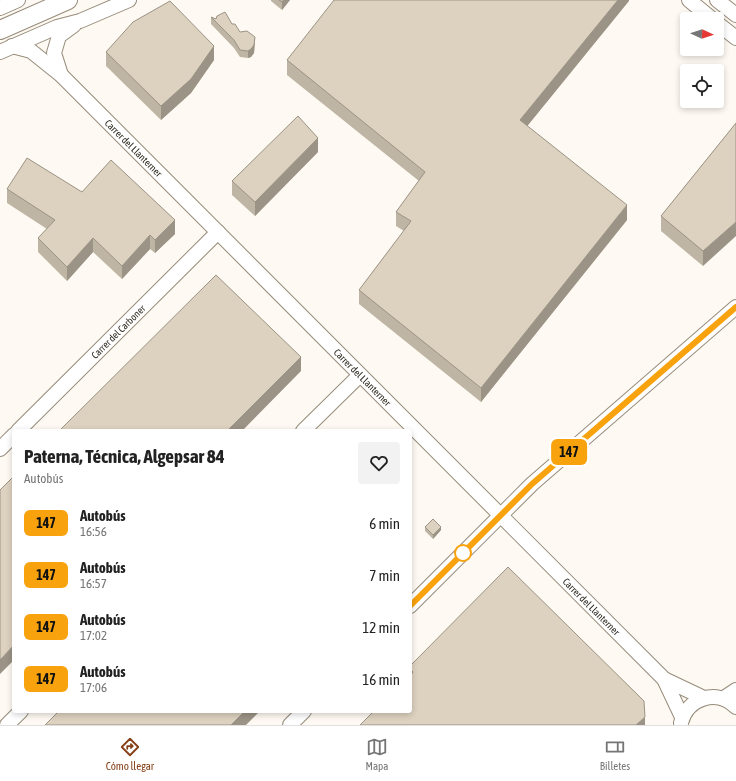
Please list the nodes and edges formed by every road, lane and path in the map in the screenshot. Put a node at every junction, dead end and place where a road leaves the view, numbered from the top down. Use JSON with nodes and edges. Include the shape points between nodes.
{"nodes":[{"id":1,"x":18,"y":0,"type":"edge"},
{"id":2,"x":68,"y":0,"type":"edge"},
{"id":3,"x":129,"y":0,"type":"edge"},
{"id":4,"x":689,"y":0,"type":"edge"},
{"id":5,"x":717,"y":0,"type":"edge"},
{"id":6,"x":0,"y":8,"type":"edge"},
{"id":7,"x":704,"y":12,"type":"edge"},
{"id":8,"x":736,"y":15,"type":"edge"},
{"id":9,"x":80,"y":21,"type":"junction"},
{"id":10,"x":724,"y":29,"type":"edge"},
{"id":11,"x":0,"y":30,"type":"edge"},
{"id":12,"x":736,"y":38,"type":"edge"},
{"id":13,"x":6,"y":49,"type":"edge"},
{"id":14,"x":61,"y":75,"type":"junction"},
{"id":15,"x":218,"y":232,"type":"junction"},
{"id":16,"x":736,"y":307,"type":"edge"},
{"id":17,"x":360,"y":375,"type":"junction"},
{"id":18,"x":20,"y":429,"type":"edge"},
{"id":19,"x":305,"y":429,"type":"edge"},
{"id":20,"x":12,"y":437,"type":"edge"},
{"id":21,"x":0,"y":449,"type":"edge"},
{"id":22,"x":501,"y":516,"type":"junction"},
{"id":23,"x":412,"y":604,"type":"edge"},
{"id":24,"x":664,"y":679,"type":"junction"},
{"id":25,"x":736,"y":690,"type":"edge"},
{"id":26,"x":704,"y":698,"type":"junction"},
{"id":27,"x":724,"y":698,"type":"junction"},
{"id":28,"x":736,"y":707,"type":"edge"},
{"id":29,"x":19,"y":713,"type":"edge"},
{"id":30,"x":302,"y":713,"type":"edge"},
{"id":31,"x":681,"y":721,"type":"edge"},
{"id":32,"x":7,"y":725,"type":"edge"},
{"id":33,"x":290,"y":725,"type":"edge"}],
"edges":[{"from":1,"to":6,"type":"street"},
{"from":2,"to":11,"type":"street"},
{"from":3,"to":9,"type":"street"},
{"from":4,"to":7,"type":"street"},
{"from":5,"to":8,"type":"street"},
{"from":9,"to":13,"type":"street","via":[[57,27]]},
{"from":9,"to":14,"type":"street","name":"Carrer del Llanterner","via":[[59,36],[54,53]]},
{"from":10,"to":12,"type":"street"},
{"from":13,"to":14,"type":"street","name":"Carrer del Llanterner","via":[[31,51]]},
{"from":14,"to":15,"type":"street","name":"Carrer del Llanterner"},
{"from":15,"to":17,"type":"street","name":"Carrer del Llanterner"},
{"from":15,"to":18,"type":"street","name":"Carrer del Carboner"},
{"from":16,"to":22,"type":"street","via":[[532,484]]},
{"from":17,"to":19,"type":"street"},
{"from":17,"to":22,"type":"street","name":"Carrer del Llanterner"},
{"from":20,"to":21,"type":"street"},
{"from":22,"to":23,"type":"street"},
{"from":22,"to":24,"type":"street","name":"Carrer del Llanterner"},
{"from":24,"to":26,"type":"street","name":"Carrer del Llanterner"},
{"from":24,"to":31,"type":"street","name":"Carrer del Llanterner"},
{"from":25,"to":27,"type":"street"},
{"from":26,"to":27,"type":"street"},
{"from":26,"to":31,"type":"street","via":[[691,705]]},
{"from":27,"to":28,"type":"street"},
{"from":29,"to":32,"type":"street"},
{"from":30,"to":33,"type":"street"}]}
